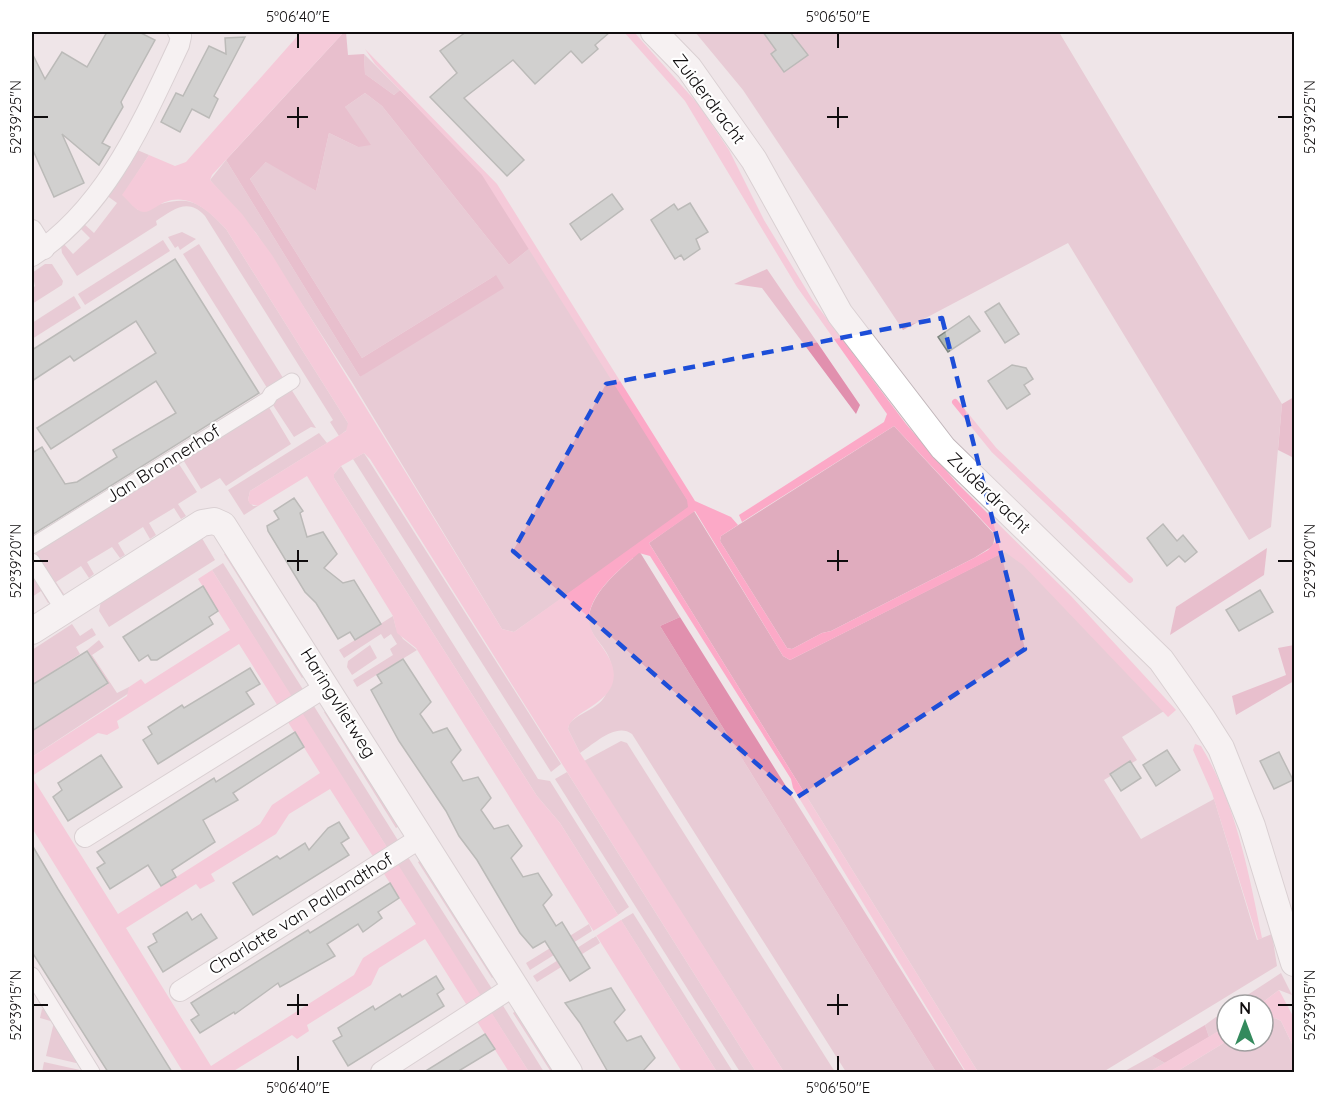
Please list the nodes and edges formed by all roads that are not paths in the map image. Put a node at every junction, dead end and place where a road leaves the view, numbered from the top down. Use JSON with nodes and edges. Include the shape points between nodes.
{"nodes":[{"id":1,"x":178,"y":32,"type":"edge"},
{"id":2,"x":654,"y":32,"type":"edge"},
{"id":3,"x":32,"y":230,"type":"edge"},
{"id":4,"x":38,"y":252,"type":"edge"},
{"id":5,"x":292,"y":381,"type":"dead end"},
{"id":6,"x":32,"y":546,"type":"edge"},
{"id":7,"x":32,"y":561,"type":"edge"},
{"id":8,"x":64,"y":611,"type":"junction"},
{"id":9,"x":32,"y":631,"type":"edge"},
{"id":10,"x":317,"y":692,"type":"junction"},
{"id":11,"x":84,"y":837,"type":"dead end"},
{"id":12,"x":412,"y":844,"type":"junction"},
{"id":13,"x":1294,"y":963,"type":"edge"},
{"id":14,"x":32,"y":975,"type":"edge"},
{"id":15,"x":180,"y":991,"type":"dead end"},
{"id":16,"x":505,"y":992,"type":"junction"},
{"id":17,"x":92,"y":1072,"type":"edge"},
{"id":18,"x":381,"y":1072,"type":"edge"},
{"id":19,"x":569,"y":1072,"type":"edge"}],
"edges":[{"from":1,"to":4,"type":"street","via":[[179,45],[114,169],[78,219]]},
{"from":2,"to":13,"type":"street","name":"Zuiderdracht","via":[[689,68],[754,160],[840,314],[943,448],[1161,660],[1202,718],[1221,748],[1252,826]]},
{"from":3,"to":4,"type":"street"},
{"from":5,"to":6,"type":"street","name":"Jan Bronnerhof"},
{"from":7,"to":8,"type":"street"},
{"from":8,"to":9,"type":"street","name":"Haringvlietweg"},
{"from":8,"to":10,"type":"street","name":"Haringvlietweg","via":[[202,523],[218,522],[228,530]]},
{"from":10,"to":11,"type":"street"},
{"from":10,"to":12,"type":"street","name":"Haringvlietweg"},
{"from":12,"to":15,"type":"street","name":"Charlotte van Pallandthof"},
{"from":12,"to":16,"type":"street","name":"Haringvlietweg"},
{"from":14,"to":17,"type":"street"},
{"from":16,"to":18,"type":"street"},
{"from":16,"to":19,"type":"street","name":"Haringvlietweg"}]}
